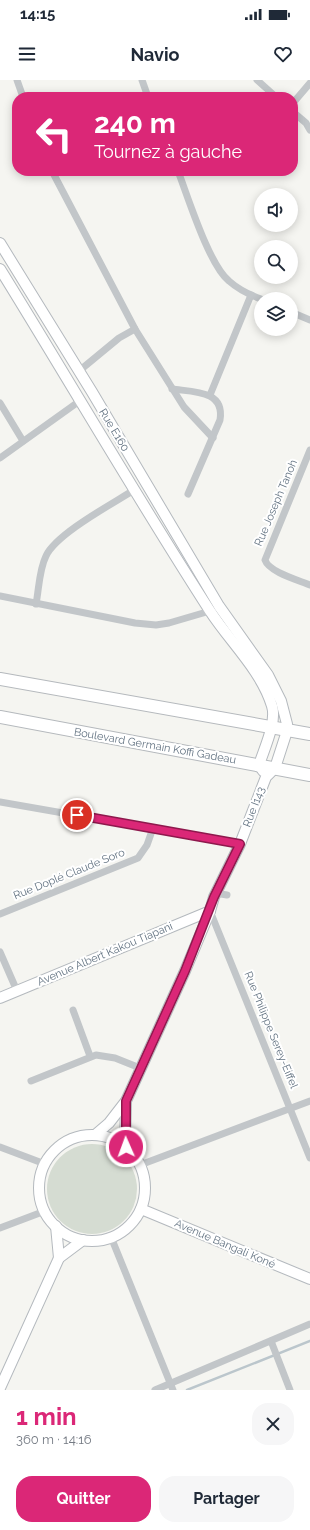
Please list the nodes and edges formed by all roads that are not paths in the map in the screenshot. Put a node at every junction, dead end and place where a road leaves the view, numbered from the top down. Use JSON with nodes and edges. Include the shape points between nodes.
{"nodes":[{"id":1,"x":16,"y":80,"type":"edge"},
{"id":2,"x":142,"y":80,"type":"edge"},
{"id":3,"x":257,"y":80,"type":"edge"},
{"id":4,"x":310,"y":83,"type":"edge"},
{"id":5,"x":21,"y":92,"type":"edge"},
{"id":6,"x":146,"y":92,"type":"edge"},
{"id":7,"x":270,"y":92,"type":"edge"},
{"id":8,"x":298,"y":97,"type":"edge"},
{"id":9,"x":298,"y":116,"type":"edge"},
{"id":10,"x":310,"y":130,"type":"edge"},
{"id":11,"x":55,"y":176,"type":"edge"},
{"id":12,"x":180,"y":176,"type":"edge"},
{"id":13,"x":0,"y":243,"type":"edge"},
{"id":14,"x":0,"y":269,"type":"edge"},
{"id":15,"x":251,"y":295,"type":"junction"},
{"id":16,"x":254,"y":296,"type":"edge"},
{"id":17,"x":298,"y":315,"type":"edge"},
{"id":18,"x":310,"y":320,"type":"edge"},
{"id":19,"x":135,"y":329,"type":"junction"},
{"id":20,"x":79,"y":371,"type":"junction"},
{"id":21,"x":172,"y":389,"type":"junction"},
{"id":22,"x":210,"y":395,"type":"junction"},
{"id":23,"x":81,"y":400,"type":"junction"},
{"id":24,"x":0,"y":404,"type":"edge"},
{"id":25,"x":213,"y":438,"type":"junction"},
{"id":26,"x":24,"y":441,"type":"junction"},
{"id":27,"x":310,"y":450,"type":"edge"},
{"id":28,"x":0,"y":458,"type":"edge"},
{"id":29,"x":134,"y":490,"type":"junction"},
{"id":30,"x":188,"y":494,"type":"dead end"},
{"id":31,"x":310,"y":585,"type":"edge"},
{"id":32,"x":0,"y":596,"type":"edge"},
{"id":33,"x":36,"y":604,"type":"junction"},
{"id":34,"x":210,"y":611,"type":"junction"},
{"id":35,"x":227,"y":618,"type":"junction"},
{"id":36,"x":0,"y":679,"type":"edge"},
{"id":37,"x":0,"y":717,"type":"edge"},
{"id":38,"x":271,"y":728,"type":"junction"},
{"id":39,"x":287,"y":731,"type":"junction"},
{"id":40,"x":310,"y":734,"type":"edge"},
{"id":41,"x":259,"y":765,"type":"junction"},
{"id":42,"x":275,"y":768,"type":"junction"},
{"id":43,"x":310,"y":774,"type":"edge"},
{"id":44,"x":266,"y":777,"type":"junction"},
{"id":45,"x":0,"y":802,"type":"edge"},
{"id":46,"x":153,"y":828,"type":"junction"},
{"id":47,"x":240,"y":844,"type":"junction"},
{"id":48,"x":215,"y":894,"type":"junction"},
{"id":49,"x":227,"y":895,"type":"dead end"},
{"id":50,"x":210,"y":910,"type":"junction"},
{"id":51,"x":0,"y":914,"type":"edge"},
{"id":52,"x":0,"y":952,"type":"edge"},
{"id":53,"x":17,"y":991,"type":"junction"},
{"id":54,"x":0,"y":998,"type":"edge"},
{"id":55,"x":73,"y":1010,"type":"dead end"},
{"id":56,"x":90,"y":1056,"type":"junction"},
{"id":57,"x":140,"y":1068,"type":"junction"},
{"id":58,"x":31,"y":1081,"type":"dead end"},
{"id":59,"x":126,"y":1101,"type":"junction"},
{"id":60,"x":310,"y":1101,"type":"edge"},
{"id":61,"x":291,"y":1109,"type":"junction"},
{"id":62,"x":95,"y":1135,"type":"junction"},
{"id":63,"x":0,"y":1147,"type":"edge"},
{"id":64,"x":126,"y":1147,"type":"junction"},
{"id":65,"x":310,"y":1158,"type":"edge"},
{"id":66,"x":45,"y":1164,"type":"junction"},
{"id":67,"x":140,"y":1165,"type":"junction"},
{"id":68,"x":141,"y":1209,"type":"junction"},
{"id":69,"x":45,"y":1212,"type":"junction"},
{"id":70,"x":56,"y":1226,"type":"junction"},
{"id":71,"x":0,"y":1228,"type":"edge"},
{"id":72,"x":111,"y":1237,"type":"junction"},
{"id":73,"x":83,"y":1240,"type":"junction"},
{"id":74,"x":59,"y":1258,"type":"junction"},
{"id":75,"x":310,"y":1279,"type":"edge"},
{"id":76,"x":310,"y":1324,"type":"edge"},
{"id":77,"x":271,"y":1341,"type":"junction"},
{"id":78,"x":172,"y":1387,"type":"edge"},
{"id":79,"x":0,"y":1388,"type":"edge"},
{"id":80,"x":155,"y":1390,"type":"edge"},
{"id":81,"x":290,"y":1390,"type":"edge"}],
"edges":[{"from":1,"to":5,"type":"street"},
{"from":2,"to":6,"type":"street"},
{"from":3,"to":7,"type":"street"},
{"from":4,"to":8,"type":"street"},
{"from":9,"to":10,"type":"street"},
{"from":11,"to":19,"type":"street"},
{"from":12,"to":15,"type":"street","via":[[219,270],[228,281]]},
{"from":13,"to":20,"type":"street","name":"Rue E160"},
{"from":14,"to":23,"type":"street","name":"Rue E160"},
{"from":15,"to":16,"type":"street"},
{"from":15,"to":22,"type":"street"},
{"from":17,"to":18,"type":"street"},
{"from":19,"to":20,"type":"street","via":[[119,338]]},
{"from":19,"to":21,"type":"street"},
{"from":20,"to":35,"type":"street","name":"Rue E160"},
{"from":21,"to":22,"type":"street"},
{"from":21,"to":25,"type":"street","via":[[184,407]]},
{"from":22,"to":25,"type":"street","via":[[222,412]]},
{"from":23,"to":26,"type":"street"},
{"from":23,"to":29,"type":"street","name":"Rue E160"},
{"from":24,"to":26,"type":"street"},
{"from":25,"to":30,"type":"street"},
{"from":26,"to":28,"type":"street"},
{"from":27,"to":31,"type":"street","name":"Rue Joseph Tanoh","via":[[264,560],[272,569]]},
{"from":29,"to":33,"type":"street","via":[[67,534],[51,548],[44,560]]},
{"from":29,"to":34,"type":"street","name":"Rue E160"},
{"from":32,"to":33,"type":"street"},
{"from":33,"to":34,"type":"street","via":[[156,625]]},
{"from":34,"to":35,"type":"street"},
{"from":34,"to":38,"type":"street","name":"Rue E160","via":[[261,682],[272,708]]},
{"from":35,"to":39,"type":"street","name":"Rue E160","via":[[268,675],[281,701]]},
{"from":36,"to":38,"type":"main road"},
{"from":37,"to":41,"type":"main road","name":"Boulevard Germain Koffi Gadeau"},
{"from":38,"to":39,"type":"main road"},
{"from":38,"to":41,"type":"street","name":"Rue E160"},
{"from":39,"to":40,"type":"main road"},
{"from":39,"to":42,"type":"street"},
{"from":41,"to":42,"type":"main road","name":"Boulevard Germain Koffi Gadeau"},
{"from":41,"to":44,"type":"street"},
{"from":42,"to":43,"type":"main road","name":"Boulevard Germain Koffi Gadeau"},
{"from":42,"to":44,"type":"street"},
{"from":44,"to":47,"type":"street","name":"Rue I143"},
{"from":45,"to":46,"type":"street"},
{"from":46,"to":47,"type":"street"},
{"from":46,"to":51,"type":"street","name":"Rue Doplé Claude Soro","via":[[147,845],[138,858]]},
{"from":47,"to":48,"type":"street","name":"Rue I143"},
{"from":48,"to":49,"type":"street"},
{"from":48,"to":50,"type":"street","name":"Rue I143"},
{"from":50,"to":53,"type":"street","name":"Avenue Albert Kakou Tiapani"},
{"from":50,"to":57,"type":"street","name":"Rue I143"},
{"from":50,"to":61,"type":"street","name":"Rue Philippe Serey-Eiffel"},
{"from":52,"to":53,"type":"street"},
{"from":53,"to":54,"type":"street","name":"Avenue Albert Kakou Tiapani"},
{"from":55,"to":56,"type":"street"},
{"from":56,"to":57,"type":"street","via":[[104,1056]]},
{"from":56,"to":58,"type":"street"},
{"from":57,"to":59,"type":"street","name":"Rue I143"},
{"from":59,"to":62,"type":"street","name":"Rue I143","via":[[109,1123]]},
{"from":59,"to":64,"type":"street","name":"Rue I143"},
{"from":60,"to":61,"type":"street"},
{"from":61,"to":65,"type":"street","name":"Rue Philippe Serey-Eiffel"},
{"from":61,"to":67,"type":"street"},
{"from":62,"to":64,"type":"street","via":[[106,1136]]},
{"from":62,"to":66,"type":"street","via":[[80,1136],[65,1142],[53,1152]]},
{"from":63,"to":66,"type":"street"},
{"from":64,"to":67,"type":"street"},
{"from":66,"to":69,"type":"street","via":[[40,1186],[40,1197]]},
{"from":67,"to":68,"type":"street","via":[[145,1186]]},
{"from":68,"to":72,"type":"street","via":[[126,1229]]},
{"from":68,"to":75,"type":"street","name":"Avenue Bangali Koné"},
{"from":69,"to":70,"type":"street"},
{"from":69,"to":71,"type":"street"},
{"from":70,"to":73,"type":"street","via":[[69,1235]]},
{"from":70,"to":74,"type":"street"},
{"from":72,"to":73,"type":"street"},
{"from":72,"to":78,"type":"street"},
{"from":73,"to":74,"type":"street"},
{"from":74,"to":79,"type":"street"},
{"from":76,"to":77,"type":"street"},
{"from":77,"to":78,"type":"street"},
{"from":77,"to":81,"type":"street"},
{"from":78,"to":80,"type":"street"}]}
